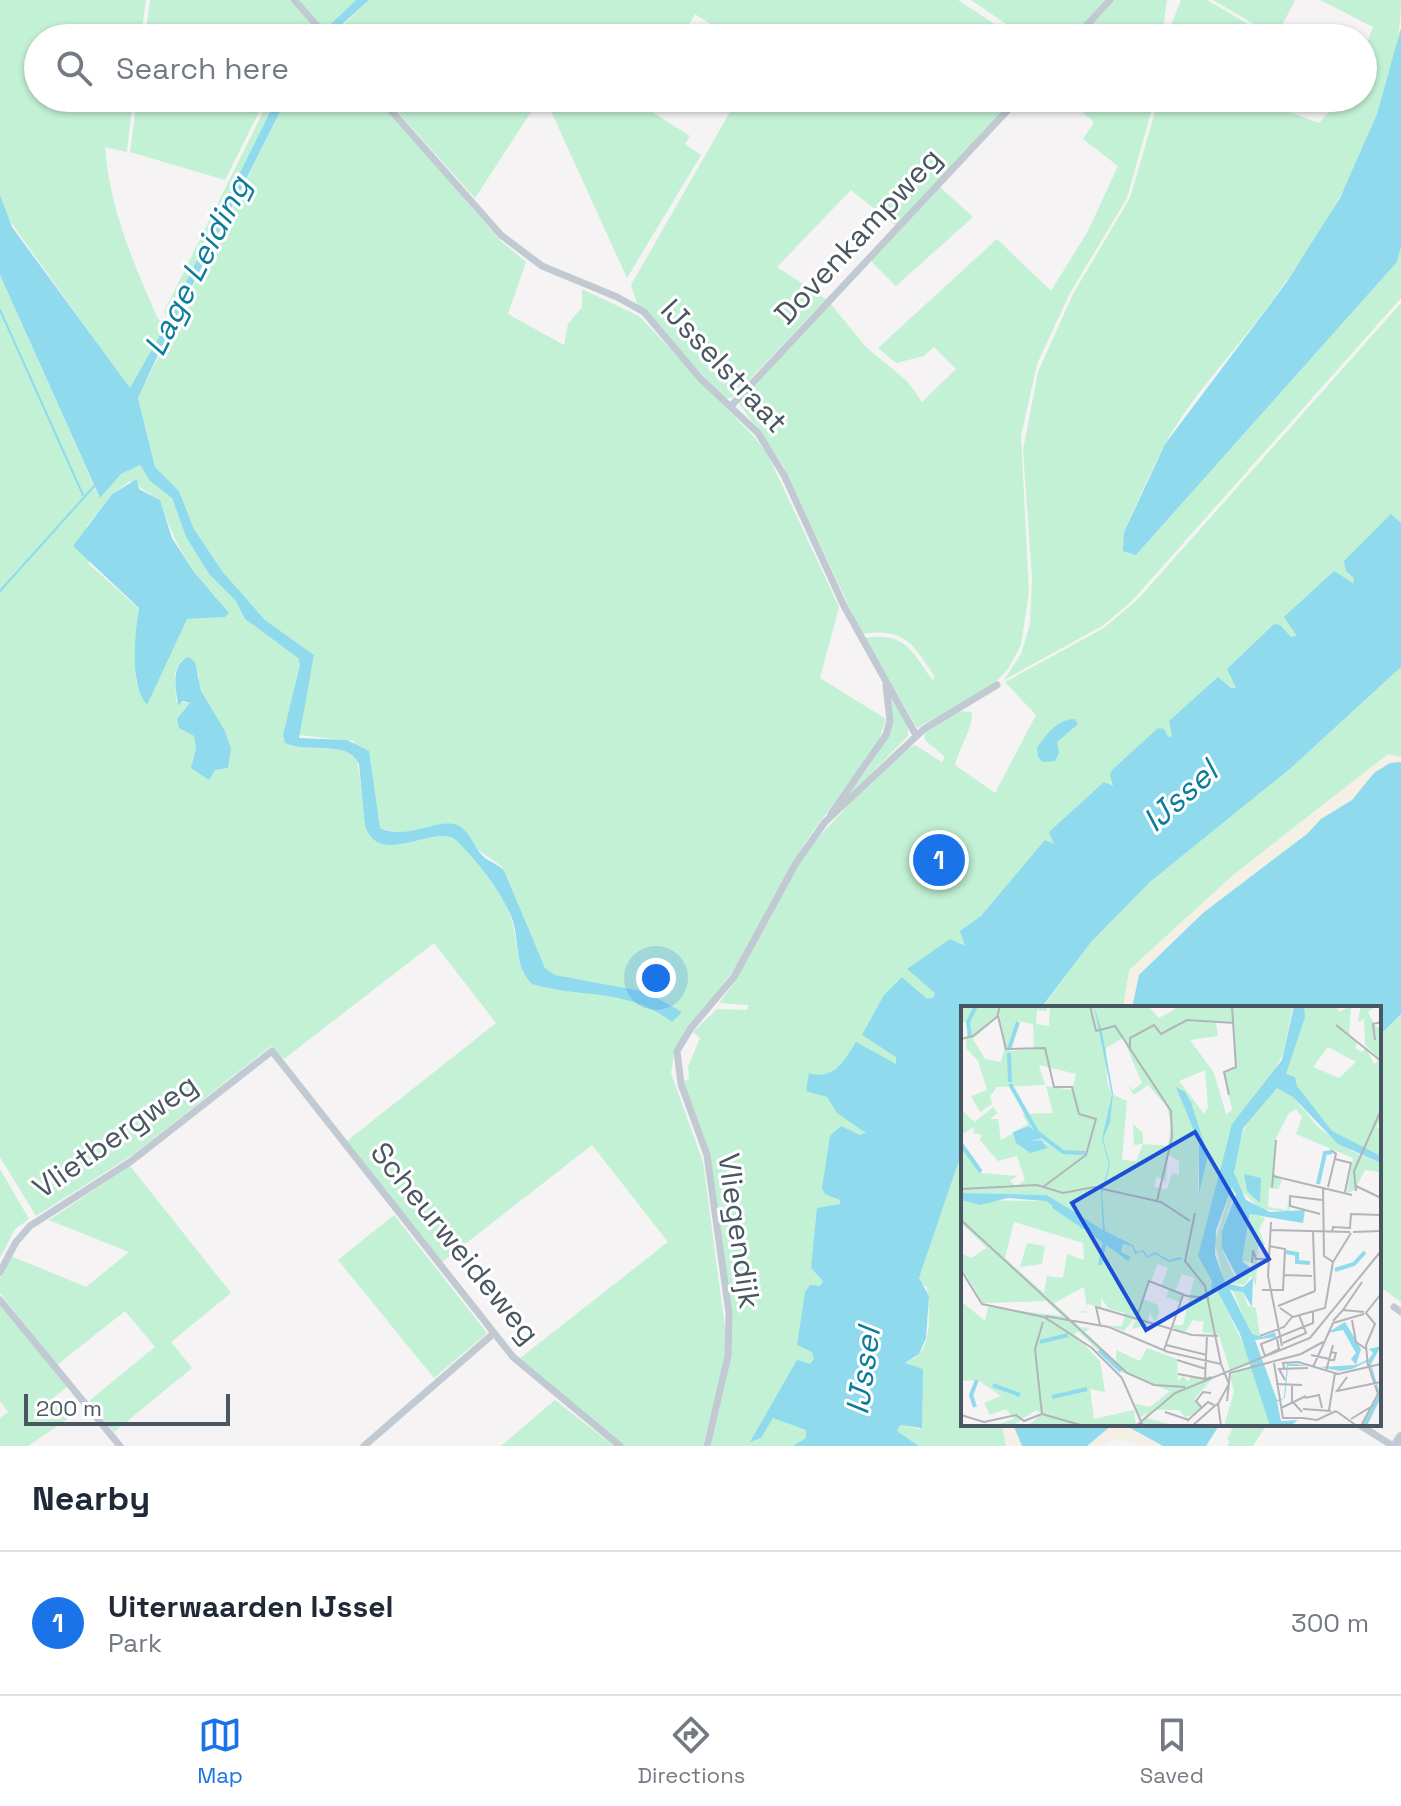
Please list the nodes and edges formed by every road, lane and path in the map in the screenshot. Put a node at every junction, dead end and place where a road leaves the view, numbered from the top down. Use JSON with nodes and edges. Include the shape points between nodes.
{"nodes":[{"id":1,"x":294,"y":0,"type":"edge"},
{"id":2,"x":1110,"y":0,"type":"edge"},
{"id":3,"x":315,"y":24,"type":"edge"},
{"id":4,"x":1088,"y":24,"type":"edge"},
{"id":5,"x":392,"y":112,"type":"edge"},
{"id":6,"x":1006,"y":112,"type":"edge"},
{"id":7,"x":731,"y":406,"type":"junction"},
{"id":8,"x":883,"y":673,"type":"junction"},
{"id":9,"x":997,"y":685,"type":"dead end"},
{"id":10,"x":916,"y":735,"type":"junction"},
{"id":11,"x":825,"y":822,"type":"junction"},
{"id":12,"x":272,"y":1051,"type":"joint"},
{"id":13,"x":0,"y":1272,"type":"edge"},
{"id":14,"x":0,"y":1300,"type":"edge"},
{"id":15,"x":493,"y":1334,"type":"junction"},
{"id":16,"x":1361,"y":1426,"type":"edge"},
{"id":17,"x":1401,"y":1437,"type":"edge"},
{"id":18,"x":120,"y":1446,"type":"edge"},
{"id":19,"x":364,"y":1446,"type":"edge"},
{"id":20,"x":620,"y":1446,"type":"edge"},
{"id":21,"x":707,"y":1446,"type":"edge"},
{"id":22,"x":1394,"y":1446,"type":"edge"}],
"edges":[{"from":1,"to":3,"type":"street"},
{"from":2,"to":4,"type":"street"},
{"from":5,"to":7,"type":"street","name":"IJsselstraat","via":[[501,235],[542,266],[644,312]]},
{"from":6,"to":7,"type":"street","name":"Dovenkampweg"},
{"from":7,"to":8,"type":"street","name":"IJsselstraat","via":[[769,448],[844,606]]},
{"from":8,"to":10,"type":"street","name":"IJsselstraat"},
{"from":8,"to":11,"type":"street","name":"IJsselstraat","via":[[889,704],[886,735]]},
{"from":9,"to":10,"type":"street"},
{"from":10,"to":11,"type":"street"},
{"from":11,"to":21,"type":"street","name":"Vliegendijk","via":[[796,863],[734,977],[677,1051],[677,1068],[707,1155],[729,1313],[728,1356]]},
{"from":12,"to":13,"type":"street","name":"Vlietbergweg","via":[[130,1162],[34,1222],[19,1236]]},
{"from":12,"to":15,"type":"street","name":"Scheurweideweg"},
{"from":14,"to":18,"type":"street"},
{"from":15,"to":19,"type":"street"},
{"from":15,"to":20,"type":"street","name":"Scheurweideweg","via":[[534,1377]]},
{"from":16,"to":22,"type":"street"},
{"from":17,"to":22,"type":"street"}]}
